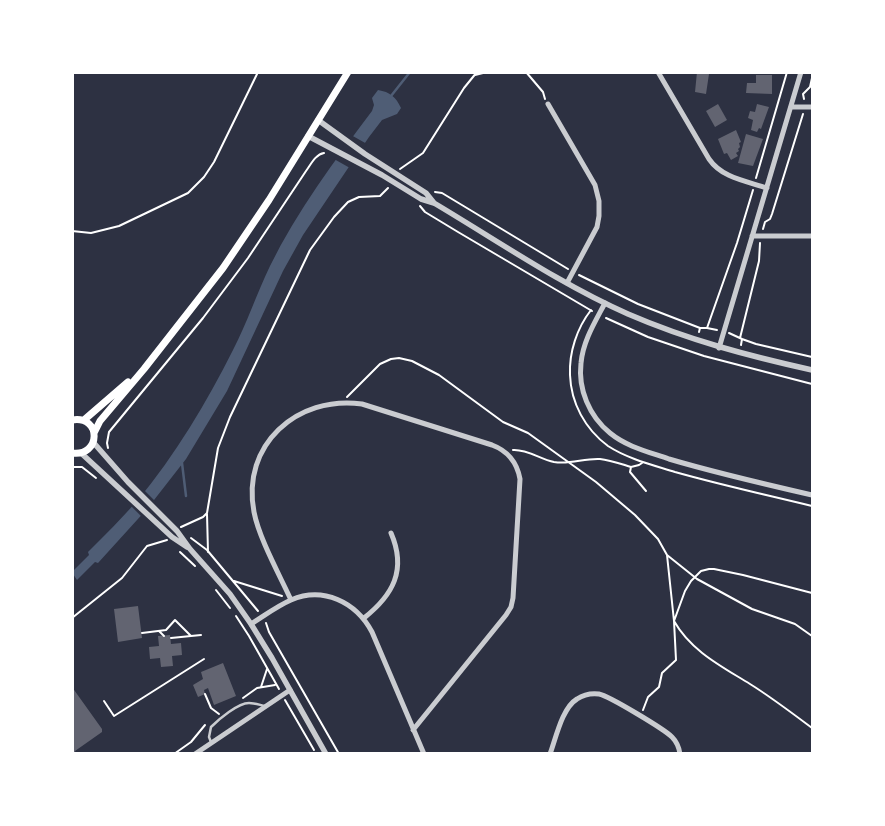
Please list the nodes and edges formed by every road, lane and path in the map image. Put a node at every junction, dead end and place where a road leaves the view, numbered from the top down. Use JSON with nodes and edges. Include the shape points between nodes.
{"nodes":[{"id":1,"x":258,"y":72,"type":"edge"},
{"id":2,"x":348,"y":72,"type":"edge"},
{"id":3,"x":488,"y":72,"type":"edge"},
{"id":4,"x":526,"y":72,"type":"edge"},
{"id":5,"x":658,"y":72,"type":"edge"},
{"id":6,"x":787,"y":72,"type":"edge"},
{"id":7,"x":801,"y":72,"type":"edge"},
{"id":8,"x":476,"y":74,"type":"edge"},
{"id":9,"x":812,"y":78,"type":"edge"},
{"id":10,"x":548,"y":104,"type":"joint"},
{"id":11,"x":791,"y":107,"type":"junction"},
{"id":12,"x":804,"y":107,"type":"junction"},
{"id":13,"x":812,"y":107,"type":"edge"},
{"id":14,"x":318,"y":120,"type":"junction"},
{"id":15,"x":308,"y":136,"type":"junction"},
{"id":16,"x":330,"y":152,"type":"junction"},
{"id":17,"x":399,"y":173,"type":"junction"},
{"id":18,"x":392,"y":181,"type":"junction"},
{"id":19,"x":754,"y":184,"type":"junction"},
{"id":20,"x":767,"y":188,"type":"junction"},
{"id":21,"x":431,"y":191,"type":"dead end"},
{"id":22,"x":434,"y":203,"type":"junction"},
{"id":23,"x":72,"y":230,"type":"edge"},
{"id":24,"x":752,"y":236,"type":"junction"},
{"id":25,"x":761,"y":236,"type":"junction"},
{"id":26,"x":812,"y":236,"type":"edge"},
{"id":27,"x":573,"y":272,"type":"junction"},
{"id":28,"x":567,"y":283,"type":"junction"},
{"id":29,"x":605,"y":303,"type":"junction"},
{"id":30,"x":590,"y":310,"type":"dead end"},
{"id":31,"x":700,"y":328,"type":"junction"},
{"id":32,"x":708,"y":328,"type":"junction"},
{"id":33,"x":724,"y":331,"type":"junction"},
{"id":34,"x":741,"y":339,"type":"junction"},
{"id":35,"x":696,"y":340,"type":"junction"},
{"id":36,"x":720,"y":348,"type":"junction"},
{"id":37,"x":693,"y":352,"type":"dead end"},
{"id":38,"x":739,"y":353,"type":"junction"},
{"id":39,"x":812,"y":357,"type":"edge"},
{"id":40,"x":735,"y":365,"type":"dead end"},
{"id":41,"x":144,"y":369,"type":"junction"},
{"id":42,"x":812,"y":370,"type":"edge"},
{"id":43,"x":342,"y":402,"type":"junction"},
{"id":44,"x":72,"y":420,"type":"edge"},
{"id":45,"x":84,"y":420,"type":"junction"},
{"id":46,"x":94,"y":433,"type":"junction"},
{"id":47,"x":93,"y":442,"type":"junction"},
{"id":48,"x":646,"y":451,"type":"junction"},
{"id":49,"x":72,"y":453,"type":"edge"},
{"id":50,"x":81,"y":453,"type":"junction"},
{"id":51,"x":104,"y":454,"type":"junction"},
{"id":52,"x":515,"y":454,"type":"dead end"},
{"id":53,"x":642,"y":462,"type":"junction"},
{"id":54,"x":571,"y":463,"type":"junction"},
{"id":55,"x":72,"y":467,"type":"edge"},
{"id":56,"x":631,"y":467,"type":"junction"},
{"id":57,"x":100,"y":481,"type":"dead end"},
{"id":58,"x":646,"y":490,"type":"dead end"},
{"id":59,"x":812,"y":494,"type":"edge"},
{"id":60,"x":812,"y":506,"type":"edge"},
{"id":61,"x":207,"y":513,"type":"junction"},
{"id":62,"x":177,"y":531,"type":"junction"},
{"id":63,"x":391,"y":533,"type":"dead end"},
{"id":64,"x":186,"y":534,"type":"dead end"},
{"id":65,"x":172,"y":537,"type":"junction"},
{"id":66,"x":175,"y":546,"type":"dead end"},
{"id":67,"x":190,"y":549,"type":"junction"},
{"id":68,"x":208,"y":552,"type":"junction"},
{"id":69,"x":667,"y":554,"type":"junction"},
{"id":70,"x":195,"y":567,"type":"dead end"},
{"id":71,"x":694,"y":577,"type":"junction"},
{"id":72,"x":234,"y":581,"type":"junction"},
{"id":73,"x":213,"y":587,"type":"dead end"},
{"id":74,"x":812,"y":593,"type":"edge"},
{"id":75,"x":290,"y":598,"type":"junction"},
{"id":76,"x":231,"y":609,"type":"dead end"},
{"id":77,"x":235,"y":616,"type":"dead end"},
{"id":78,"x":262,"y":617,"type":"junction"},
{"id":79,"x":72,"y":618,"type":"edge"},
{"id":80,"x":364,"y":618,"type":"junction"},
{"id":81,"x":674,"y":621,"type":"junction"},
{"id":82,"x":251,"y":624,"type":"junction"},
{"id":83,"x":159,"y":631,"type":"junction"},
{"id":84,"x":142,"y":633,"type":"dead end"},
{"id":85,"x":201,"y":635,"type":"dead end"},
{"id":86,"x":164,"y":636,"type":"dead end"},
{"id":87,"x":191,"y":636,"type":"junction"},
{"id":88,"x":812,"y":636,"type":"edge"},
{"id":89,"x":171,"y":638,"type":"dead end"},
{"id":90,"x":204,"y":659,"type":"dead end"},
{"id":91,"x":267,"y":669,"type":"junction"},
{"id":92,"x":261,"y":687,"type":"dead end"},
{"id":93,"x":290,"y":690,"type":"junction"},
{"id":94,"x":205,"y":694,"type":"dead end"},
{"id":95,"x":282,"y":695,"type":"junction"},
{"id":96,"x":104,"y":701,"type":"dead end"},
{"id":97,"x":265,"y":706,"type":"junction"},
{"id":98,"x":219,"y":714,"type":"dead end"},
{"id":99,"x":640,"y":716,"type":"junction"},
{"id":100,"x":812,"y":728,"type":"edge"},
{"id":101,"x":413,"y":730,"type":"junction"},
{"id":102,"x":211,"y":742,"type":"junction"},
{"id":103,"x":195,"y":754,"type":"edge"},
{"id":104,"x":316,"y":754,"type":"edge"},
{"id":105,"x":326,"y":754,"type":"edge"},
{"id":106,"x":339,"y":754,"type":"edge"},
{"id":107,"x":424,"y":754,"type":"edge"},
{"id":108,"x":550,"y":754,"type":"edge"},
{"id":109,"x":680,"y":754,"type":"edge"}],
"edges":[{"from":1,"to":23,"type":"path","via":[[214,162],[188,194],[119,226],[91,233]]},
{"from":2,"to":14,"type":"main road"},
{"from":3,"to":8,"type":"path"},
{"from":4,"to":10,"type":"path"},
{"from":5,"to":19,"type":"street","via":[[712,164],[727,176]]},
{"from":6,"to":19,"type":"path"},
{"from":7,"to":11,"type":"street"},
{"from":8,"to":17,"type":"path","via":[[423,153]]},
{"from":9,"to":12,"type":"path","via":[[803,94]]},
{"from":10,"to":27,"type":"street","via":[[595,185],[599,201],[597,227]]},
{"from":11,"to":12,"type":"street"},
{"from":11,"to":20,"type":"street"},
{"from":12,"to":13,"type":"street"},
{"from":12,"to":25,"type":"path","via":[[770,220],[765,222]]},
{"from":14,"to":15,"type":"main road"},
{"from":14,"to":17,"type":"street"},
{"from":15,"to":16,"type":"street"},
{"from":15,"to":41,"type":"main road","via":[[222,268]]},
{"from":16,"to":18,"type":"street"},
{"from":16,"to":51,"type":"path","via":[[316,158],[203,318],[109,432],[109,450]]},
{"from":17,"to":22,"type":"street"},
{"from":18,"to":22,"type":"street"},
{"from":18,"to":61,"type":"path","via":[[380,196],[359,197],[348,202],[310,250],[230,417],[218,448]]},
{"from":19,"to":20,"type":"street"},
{"from":19,"to":32,"type":"path"},
{"from":20,"to":24,"type":"street"},
{"from":21,"to":27,"type":"path","via":[[442,192]]},
{"from":22,"to":28,"type":"street"},
{"from":24,"to":25,"type":"street"},
{"from":24,"to":33,"type":"street"},
{"from":25,"to":26,"type":"street"},
{"from":25,"to":34,"type":"path","via":[[759,261]]},
{"from":27,"to":28,"type":"street"},
{"from":27,"to":31,"type":"path","via":[[638,304]]},
{"from":28,"to":29,"type":"street"},
{"from":29,"to":35,"type":"street"},
{"from":29,"to":48,"type":"street","via":[[583,352],[582,388],[592,413],[603,427],[625,443]]},
{"from":30,"to":53,"type":"path","via":[[571,356],[572,391],[576,404],[581,417],[598,437],[617,451]]},
{"from":31,"to":32,"type":"path"},
{"from":31,"to":35,"type":"path"},
{"from":32,"to":33,"type":"path"},
{"from":33,"to":34,"type":"path"},
{"from":33,"to":36,"type":"street"},
{"from":34,"to":38,"type":"path"},
{"from":34,"to":39,"type":"path"},
{"from":35,"to":36,"type":"street"},
{"from":35,"to":37,"type":"path"},
{"from":36,"to":38,"type":"street"},
{"from":38,"to":40,"type":"path"},
{"from":38,"to":42,"type":"street"},
{"from":41,"to":45,"type":"main road"},
{"from":41,"to":46,"type":"main road","via":[[100,421]]},
{"from":43,"to":54,"type":"path","via":[[380,364],[399,358],[412,361],[439,375],[503,422],[528,433]]},
{"from":43,"to":75,"type":"street","via":[[314,407],[289,420],[269,440],[256,466],[252,494],[254,513]]},
{"from":43,"to":101,"type":"street","via":[[371,406],[498,447],[511,458],[519,473],[511,608]]},
{"from":44,"to":45,"type":"main road"},
{"from":45,"to":46,"type":"main road"},
{"from":46,"to":47,"type":"main road"},
{"from":47,"to":50,"type":"main road"},
{"from":47,"to":51,"type":"street"},
{"from":48,"to":53,"type":"path"},
{"from":48,"to":59,"type":"street","via":[[711,471]]},
{"from":49,"to":50,"type":"main road"},
{"from":50,"to":65,"type":"street"},
{"from":51,"to":62,"type":"street"},
{"from":52,"to":54,"type":"path","via":[[510,449],[521,449],[554,462]]},
{"from":53,"to":56,"type":"path"},
{"from":53,"to":60,"type":"path"},
{"from":54,"to":56,"type":"path","via":[[602,459]]},
{"from":54,"to":69,"type":"path","via":[[635,515],[658,539]]},
{"from":55,"to":57,"type":"path","via":[[82,467]]},
{"from":56,"to":58,"type":"path","via":[[630,472]]},
{"from":61,"to":62,"type":"path"},
{"from":61,"to":68,"type":"path"},
{"from":62,"to":67,"type":"street"},
{"from":63,"to":80,"type":"street","via":[[397,555],[396,578],[385,599]]},
{"from":64,"to":68,"type":"path"},
{"from":65,"to":67,"type":"street"},
{"from":65,"to":79,"type":"path","via":[[147,546],[122,578]]},
{"from":66,"to":70,"type":"path"},
{"from":67,"to":82,"type":"street","via":[[219,580]]},
{"from":68,"to":72,"type":"path"},
{"from":69,"to":71,"type":"path"},
{"from":69,"to":81,"type":"path"},
{"from":71,"to":74,"type":"path","via":[[714,569]]},
{"from":71,"to":81,"type":"path"},
{"from":71,"to":88,"type":"path","via":[[752,609],[795,624]]},
{"from":72,"to":75,"type":"path"},
{"from":72,"to":78,"type":"path"},
{"from":73,"to":76,"type":"path"},
{"from":75,"to":78,"type":"street"},
{"from":75,"to":80,"type":"street","via":[[327,596],[347,604]]},
{"from":77,"to":91,"type":"path"},
{"from":78,"to":82,"type":"street"},
{"from":78,"to":106,"type":"path","via":[[268,622],[269,632]]},
{"from":80,"to":101,"type":"street"},
{"from":81,"to":99,"type":"path","via":[[676,660],[662,673],[659,687],[648,697]]},
{"from":81,"to":100,"type":"path","via":[[694,648]]},
{"from":82,"to":93,"type":"street"},
{"from":83,"to":84,"type":"path"},
{"from":83,"to":86,"type":"path"},
{"from":83,"to":87,"type":"path","via":[[166,630],[176,620]]},
{"from":85,"to":87,"type":"path"},
{"from":87,"to":89,"type":"path"},
{"from":90,"to":96,"type":"path","via":[[114,716]]},
{"from":91,"to":92,"type":"path"},
{"from":91,"to":95,"type":"path"},
{"from":93,"to":95,"type":"street"},
{"from":93,"to":105,"type":"street"},
{"from":94,"to":98,"type":"path","via":[[211,708]]},
{"from":95,"to":97,"type":"street"},
{"from":95,"to":104,"type":"path"},
{"from":97,"to":102,"type":"street"},
{"from":97,"to":102,"type":"lane","via":[[243,704],[230,712],[211,727]]},
{"from":99,"to":108,"type":"street","via":[[605,696],[581,696],[567,709]]},
{"from":99,"to":109,"type":"street","via":[[670,735]]},
{"from":101,"to":107,"type":"street"},
{"from":102,"to":103,"type":"street"}]}
